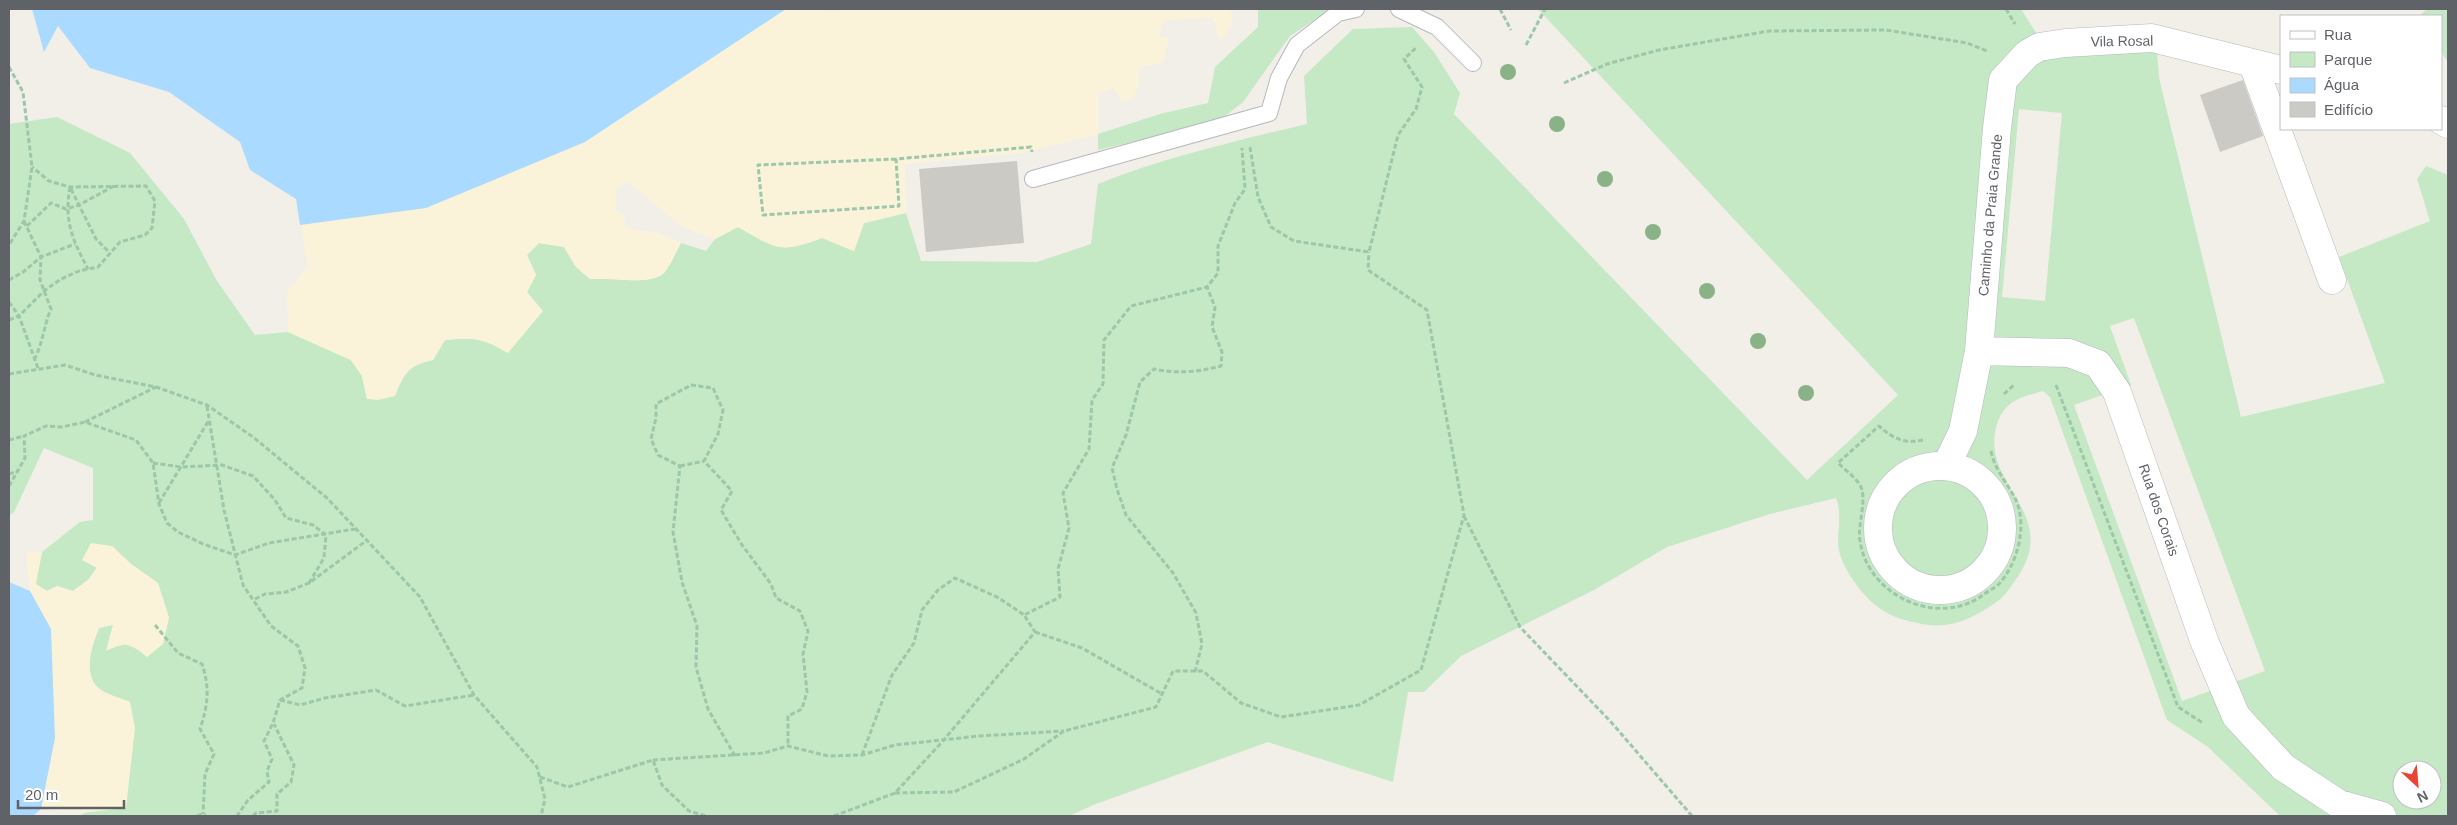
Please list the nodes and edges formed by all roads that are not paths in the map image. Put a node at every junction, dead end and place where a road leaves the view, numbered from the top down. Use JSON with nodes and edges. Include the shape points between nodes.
{"nodes":[{"id":1,"x":1356,"y":9,"type":"edge"},
{"id":2,"x":1399,"y":9,"type":"edge"},
{"id":3,"x":1473,"y":63,"type":"dead end"},
{"id":4,"x":2253,"y":64,"type":"junction"},
{"id":5,"x":2280,"y":70,"type":"edge"},
{"id":6,"x":2003,"y":80,"type":"joint"},
{"id":7,"x":1033,"y":179,"type":"road end"},
{"id":8,"x":2332,"y":280,"type":"dead end"},
{"id":9,"x":1979,"y":351,"type":"junction"},
{"id":10,"x":1946,"y":466,"type":"junction"},
{"id":11,"x":2382,"y":816,"type":"edge"}],
"edges":[{"from":1,"to":7,"type":"lane","via":[[1338,12],[1298,45],[1279,78],[1268,114]]},
{"from":2,"to":3,"type":"lane","via":[[1437,27]]},
{"from":4,"to":5,"type":"street","name":"Vila Rosal"},
{"from":4,"to":6,"type":"street","name":"Vila Rosal","via":[[2152,38],[2065,43],[2039,47],[2027,54]]},
{"from":4,"to":8,"type":"street"},
{"from":6,"to":9,"type":"street","name":"Caminho da Praia Grande"},
{"from":9,"to":10,"type":"street","via":[[1963,431]]},
{"from":9,"to":11,"type":"street","name":"Rua dos Corais","via":[[2069,353],[2098,364],[2117,392],[2205,643],[2236,716],[2283,767],[2339,804]]},
{"from":10,"to":10,"type":"street","via":[[1924,468],[1905,477],[1888,494],[1879,515],[1878,538],[1886,560],[1901,577],[1921,588],[1944,590],[1966,584],[1985,571],[1998,551],[2002,529],[1998,506],[1986,487],[1968,472]]}]}
